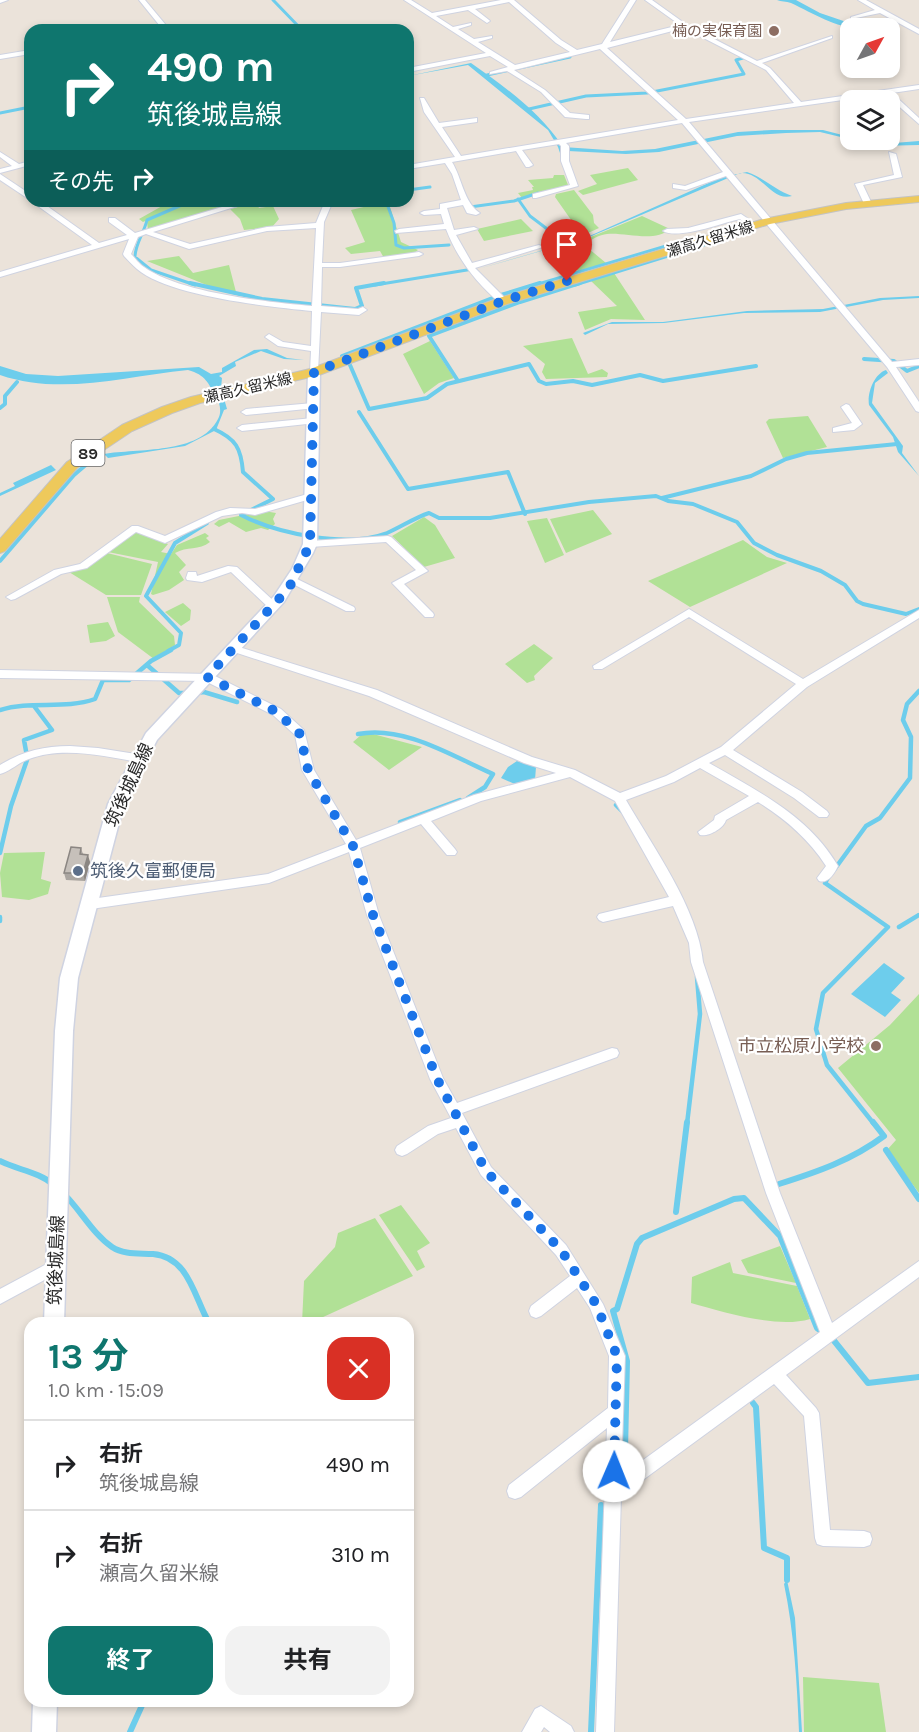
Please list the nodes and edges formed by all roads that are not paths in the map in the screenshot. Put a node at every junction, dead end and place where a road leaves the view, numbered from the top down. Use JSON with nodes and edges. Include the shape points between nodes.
{"nodes":[{"id":1,"x":5,"y":0,"type":"edge"},
{"id":2,"x":142,"y":0,"type":"edge"},
{"id":3,"x":407,"y":0,"type":"edge"},
{"id":4,"x":510,"y":0,"type":"edge"},
{"id":5,"x":633,"y":0,"type":"edge"},
{"id":6,"x":648,"y":0,"type":"edge"},
{"id":7,"x":861,"y":0,"type":"edge"},
{"id":8,"x":0,"y":1,"type":"edge"},
{"id":9,"x":470,"y":8,"type":"junction"},
{"id":10,"x":881,"y":11,"type":"junction"},
{"id":11,"x":431,"y":15,"type":"junction"},
{"id":12,"x":853,"y":18,"type":"dead end"},
{"id":13,"x":487,"y":21,"type":"dead end"},
{"id":14,"x":162,"y":24,"type":"edge"},
{"id":15,"x":470,"y":24,"type":"dead end"},
{"id":16,"x":685,"y":26,"type":"junction"},
{"id":17,"x":452,"y":29,"type":"junction"},
{"id":18,"x":919,"y":32,"type":"edge"},
{"id":19,"x":831,"y":37,"type":"dead end"},
{"id":20,"x":490,"y":38,"type":"dead end"},
{"id":21,"x":472,"y":42,"type":"junction"},
{"id":22,"x":603,"y":48,"type":"junction"},
{"id":23,"x":577,"y":52,"type":"junction"},
{"id":24,"x":24,"y":53,"type":"edge"},
{"id":25,"x":490,"y":54,"type":"junction"},
{"id":26,"x":0,"y":57,"type":"edge"},
{"id":27,"x":757,"y":63,"type":"junction"},
{"id":28,"x":414,"y":69,"type":"edge"},
{"id":29,"x":511,"y":69,"type":"junction"},
{"id":30,"x":492,"y":73,"type":"dead end"},
{"id":31,"x":919,"y":87,"type":"edge"},
{"id":32,"x":900,"y":90,"type":"edge"},
{"id":33,"x":422,"y":99,"type":"dead end"},
{"id":34,"x":840,"y":99,"type":"edge"},
{"id":35,"x":900,"y":104,"type":"edge"},
{"id":36,"x":800,"y":105,"type":"junction"},
{"id":37,"x":586,"y":117,"type":"dead end"},
{"id":38,"x":474,"y":120,"type":"dead end"},
{"id":39,"x":684,"y":121,"type":"junction"},
{"id":40,"x":919,"y":122,"type":"edge"},
{"id":41,"x":437,"y":126,"type":"junction"},
{"id":42,"x":562,"y":141,"type":"junction"},
{"id":43,"x":518,"y":149,"type":"junction"},
{"id":44,"x":0,"y":153,"type":"edge"},
{"id":45,"x":892,"y":154,"type":"dead end"},
{"id":46,"x":460,"y":159,"type":"junction"},
{"id":47,"x":448,"y":161,"type":"junction"},
{"id":48,"x":24,"y":164,"type":"edge"},
{"id":49,"x":16,"y":165,"type":"junction"},
{"id":50,"x":529,"y":165,"type":"dead end"},
{"id":51,"x":414,"y":166,"type":"edge"},
{"id":52,"x":0,"y":171,"type":"edge"},
{"id":53,"x":726,"y":173,"type":"junction"},
{"id":54,"x":0,"y":176,"type":"edge"},
{"id":55,"x":676,"y":186,"type":"dead end"},
{"id":56,"x":24,"y":194,"type":"edge"},
{"id":57,"x":536,"y":196,"type":"dead end"},
{"id":58,"x":919,"y":199,"type":"edge"},
{"id":59,"x":465,"y":202,"type":"junction"},
{"id":60,"x":868,"y":204,"type":"junction"},
{"id":61,"x":43,"y":207,"type":"edge"},
{"id":62,"x":230,"y":207,"type":"edge"},
{"id":63,"x":327,"y":207,"type":"edge"},
{"id":64,"x":444,"y":211,"type":"junction"},
{"id":65,"x":424,"y":213,"type":"dead end"},
{"id":66,"x":476,"y":213,"type":"dead end"},
{"id":67,"x":112,"y":220,"type":"dead end"},
{"id":68,"x":768,"y":221,"type":"junction"},
{"id":69,"x":320,"y":225,"type":"junction"},
{"id":70,"x":753,"y":226,"type":"junction"},
{"id":71,"x":450,"y":229,"type":"junction"},
{"id":72,"x":474,"y":230,"type":"dead end"},
{"id":73,"x":399,"y":231,"type":"dead end"},
{"id":74,"x":668,"y":231,"type":"dead end"},
{"id":75,"x":147,"y":232,"type":"junction"},
{"id":76,"x":134,"y":236,"type":"junction"},
{"id":77,"x":98,"y":246,"type":"junction"},
{"id":78,"x":539,"y":247,"type":"dead end"},
{"id":79,"x":419,"y":255,"type":"dead end"},
{"id":80,"x":318,"y":265,"type":"junction"},
{"id":81,"x":472,"y":266,"type":"junction"},
{"id":82,"x":0,"y":275,"type":"edge"},
{"id":83,"x":503,"y":301,"type":"junction"},
{"id":84,"x":317,"y":309,"type":"junction"},
{"id":85,"x":363,"y":310,"type":"dead end"},
{"id":86,"x":269,"y":336,"type":"dead end"},
{"id":87,"x":315,"y":349,"type":"junction"},
{"id":88,"x":919,"y":362,"type":"edge"},
{"id":89,"x":890,"y":365,"type":"junction"},
{"id":90,"x":314,"y":372,"type":"junction"},
{"id":91,"x":846,"y":407,"type":"dead end"},
{"id":92,"x":919,"y":409,"type":"edge"},
{"id":93,"x":246,"y":412,"type":"dead end"},
{"id":94,"x":313,"y":413,"type":"junction"},
{"id":95,"x":242,"y":428,"type":"dead end"},
{"id":96,"x":836,"y":430,"type":"dead end"},
{"id":97,"x":311,"y":496,"type":"junction"},
{"id":98,"x":310,"y":544,"type":"junction"},
{"id":99,"x":0,"y":548,"type":"edge"},
{"id":100,"x":192,"y":574,"type":"dead end"},
{"id":101,"x":293,"y":580,"type":"junction"},
{"id":102,"x":11,"y":597,"type":"dead end"},
{"id":103,"x":273,"y":606,"type":"junction"},
{"id":104,"x":350,"y":609,"type":"dead end"},
{"id":105,"x":919,"y":613,"type":"edge"},
{"id":106,"x":429,"y":615,"type":"dead end"},
{"id":107,"x":235,"y":649,"type":"junction"},
{"id":108,"x":598,"y":666,"type":"dead end"},
{"id":109,"x":0,"y":674,"type":"edge"},
{"id":110,"x":207,"y":677,"type":"junction"},
{"id":111,"x":803,"y":684,"type":"junction"},
{"id":112,"x":724,"y":750,"type":"junction"},
{"id":113,"x":138,"y":758,"type":"junction"},
{"id":114,"x":700,"y":763,"type":"junction"},
{"id":115,"x":0,"y":770,"type":"edge"},
{"id":116,"x":571,"y":773,"type":"junction"},
{"id":117,"x":757,"y":797,"type":"junction"},
{"id":118,"x":619,"y":798,"type":"junction"},
{"id":119,"x":823,"y":814,"type":"dead end"},
{"id":120,"x":423,"y":819,"type":"junction"},
{"id":121,"x":704,"y":832,"type":"dead end"},
{"id":122,"x":353,"y":846,"type":"junction"},
{"id":123,"x":451,"y":852,"type":"dead end"},
{"id":124,"x":823,"y":878,"type":"dead end"},
{"id":125,"x":677,"y":900,"type":"junction"},
{"id":126,"x":91,"y":903,"type":"junction"},
{"id":127,"x":603,"y":917,"type":"dead end"},
{"id":128,"x":612,"y":1053,"type":"dead end"},
{"id":129,"x":456,"y":1115,"type":"junction"},
{"id":130,"x":402,"y":1150,"type":"dead end"},
{"id":131,"x":56,"y":1266,"type":"junction"},
{"id":132,"x":919,"y":1268,"type":"edge"},
{"id":133,"x":579,"y":1278,"type":"junction"},
{"id":134,"x":0,"y":1297,"type":"edge"},
{"id":135,"x":536,"y":1311,"type":"dead end"},
{"id":136,"x":54,"y":1317,"type":"edge"},
{"id":137,"x":828,"y":1333,"type":"junction"},
{"id":138,"x":774,"y":1373,"type":"junction"},
{"id":139,"x":615,"y":1412,"type":"junction"},
{"id":140,"x":515,"y":1491,"type":"dead end"},
{"id":141,"x":614,"y":1491,"type":"junction"},
{"id":142,"x":864,"y":1539,"type":"dead end"},
{"id":143,"x":45,"y":1707,"type":"edge"},
{"id":144,"x":44,"y":1732,"type":"edge"},
{"id":145,"x":531,"y":1732,"type":"edge"},
{"id":146,"x":565,"y":1732,"type":"edge"},
{"id":147,"x":605,"y":1732,"type":"edge"}],
"edges":[{"from":1,"to":8,"type":"street"},
{"from":2,"to":14,"type":"street"},
{"from":3,"to":11,"type":"street"},
{"from":4,"to":9,"type":"street"},
{"from":4,"to":23,"type":"street","via":[[539,21],[550,36]]},
{"from":5,"to":22,"type":"street"},
{"from":6,"to":16,"type":"street"},
{"from":7,"to":10,"type":"street"},
{"from":9,"to":11,"type":"street"},
{"from":9,"to":13,"type":"street"},
{"from":10,"to":12,"type":"street"},
{"from":10,"to":18,"type":"street"},
{"from":11,"to":17,"type":"street"},
{"from":15,"to":17,"type":"street"},
{"from":16,"to":22,"type":"street"},
{"from":16,"to":27,"type":"street"},
{"from":17,"to":21,"type":"street"},
{"from":19,"to":27,"type":"street"},
{"from":20,"to":21,"type":"street"},
{"from":21,"to":25,"type":"street"},
{"from":22,"to":23,"type":"street"},
{"from":22,"to":39,"type":"street"},
{"from":23,"to":29,"type":"street"},
{"from":24,"to":26,"type":"street"},
{"from":25,"to":28,"type":"street"},
{"from":25,"to":29,"type":"street"},
{"from":27,"to":36,"type":"street","via":[[768,69]]},
{"from":29,"to":30,"type":"street"},
{"from":29,"to":37,"type":"street","via":[[568,115]]},
{"from":31,"to":32,"type":"street"},
{"from":33,"to":41,"type":"street"},
{"from":34,"to":36,"type":"street"},
{"from":35,"to":40,"type":"street"},
{"from":36,"to":39,"type":"street"},
{"from":38,"to":41,"type":"street"},
{"from":39,"to":42,"type":"street"},
{"from":39,"to":53,"type":"street"},
{"from":41,"to":46,"type":"street"},
{"from":42,"to":43,"type":"street"},
{"from":42,"to":57,"type":"street","via":[[566,146],[564,161],[574,186]]},
{"from":43,"to":46,"type":"street"},
{"from":43,"to":50,"type":"street"},
{"from":44,"to":49,"type":"street"},
{"from":45,"to":60,"type":"street","via":[[898,177],[859,184]]},
{"from":46,"to":47,"type":"street"},
{"from":47,"to":51,"type":"street"},
{"from":47,"to":59,"type":"street"},
{"from":48,"to":49,"type":"street"},
{"from":49,"to":52,"type":"street"},
{"from":53,"to":55,"type":"street","via":[[686,188]]},
{"from":53,"to":68,"type":"street"},
{"from":54,"to":56,"type":"street"},
{"from":58,"to":60,"type":"main road","name":"瀬高久留米線","number":"89"},
{"from":59,"to":64,"type":"street","via":[[443,206]]},
{"from":59,"to":66,"type":"street"},
{"from":60,"to":68,"type":"main road","name":"瀬高久留米線","number":"89"},
{"from":61,"to":77,"type":"street"},
{"from":62,"to":75,"type":"street"},
{"from":63,"to":69,"type":"street"},
{"from":64,"to":65,"type":"street"},
{"from":64,"to":71,"type":"street"},
{"from":67,"to":76,"type":"street"},
{"from":68,"to":70,"type":"main road","name":"瀬高久留米線","number":"89"},
{"from":68,"to":89,"type":"street"},
{"from":69,"to":75,"type":"street","via":[[267,229],[189,247]]},
{"from":69,"to":80,"type":"street"},
{"from":70,"to":74,"type":"street","via":[[741,216],[688,230]]},
{"from":70,"to":83,"type":"main road","name":"瀬高久留米線","number":"89"},
{"from":71,"to":72,"type":"street"},
{"from":71,"to":73,"type":"street"},
{"from":71,"to":81,"type":"street","via":[[457,247]]},
{"from":75,"to":76,"type":"street"},
{"from":76,"to":77,"type":"street"},
{"from":76,"to":84,"type":"street","via":[[127,254],[143,271],[217,296]]},
{"from":77,"to":82,"type":"street"},
{"from":78,"to":81,"type":"street"},
{"from":79,"to":80,"type":"street"},
{"from":80,"to":84,"type":"street"},
{"from":81,"to":83,"type":"street","via":[[484,285]]},
{"from":83,"to":90,"type":"main road","name":"瀬高久留米線","number":"89"},
{"from":84,"to":85,"type":"street"},
{"from":84,"to":87,"type":"street"},
{"from":86,"to":87,"type":"street","via":[[281,344]]},
{"from":87,"to":90,"type":"street"},
{"from":88,"to":89,"type":"street"},
{"from":89,"to":92,"type":"street"},
{"from":90,"to":94,"type":"street","name":"筑後城島線"},
{"from":90,"to":99,"type":"main road","name":"瀬高久留米線","number":"89","via":[[205,398],[127,428],[72,465]]},
{"from":91,"to":96,"type":"street","via":[[857,424]]},
{"from":93,"to":94,"type":"street"},
{"from":94,"to":95,"type":"street"},
{"from":94,"to":97,"type":"street","name":"筑後城島線"},
{"from":97,"to":98,"type":"street","name":"筑後城島線"},
{"from":97,"to":102,"type":"street","via":[[255,512],[216,513],[165,540],[135,528],[83,566],[58,572]]},
{"from":98,"to":101,"type":"street","name":"筑後城島線"},
{"from":98,"to":106,"type":"street","via":[[388,539],[423,571],[397,583]]},
{"from":100,"to":103,"type":"street","via":[[191,578],[204,579],[233,568]]},
{"from":101,"to":103,"type":"street","name":"筑後城島線"},
{"from":101,"to":104,"type":"street"},
{"from":103,"to":107,"type":"street","name":"筑後城島線"},
{"from":105,"to":111,"type":"street"},
{"from":107,"to":110,"type":"street","name":"筑後城島線"},
{"from":107,"to":116,"type":"street","via":[[373,693],[528,760]]},
{"from":108,"to":111,"type":"street","via":[[689,612]]},
{"from":109,"to":110,"type":"street"},
{"from":110,"to":113,"type":"street","name":"筑後城島線","via":[[151,737]]},
{"from":110,"to":122,"type":"street","via":[[277,712],[300,734],[308,770]]},
{"from":111,"to":112,"type":"street"},
{"from":112,"to":114,"type":"street"},
{"from":112,"to":119,"type":"street"},
{"from":113,"to":115,"type":"street","via":[[63,750],[28,755]]},
{"from":113,"to":126,"type":"street","name":"筑後城島線","via":[[116,804]]},
{"from":114,"to":117,"type":"street"},
{"from":114,"to":118,"type":"street"},
{"from":116,"to":118,"type":"street"},
{"from":116,"to":120,"type":"street","via":[[478,798]]},
{"from":117,"to":121,"type":"street"},
{"from":117,"to":124,"type":"street","via":[[808,832],[832,866]]},
{"from":118,"to":125,"type":"street"},
{"from":120,"to":122,"type":"street"},
{"from":120,"to":123,"type":"street"},
{"from":122,"to":126,"type":"street","via":[[269,878]]},
{"from":122,"to":129,"type":"street","via":[[373,915],[437,1079]]},
{"from":125,"to":127,"type":"street"},
{"from":125,"to":137,"type":"street","via":[[695,943],[697,962],[771,1188]]},
{"from":126,"to":131,"type":"street","name":"筑後城島線","via":[[69,978]]},
{"from":128,"to":129,"type":"street"},
{"from":129,"to":130,"type":"street"},
{"from":129,"to":133,"type":"street","via":[[486,1171],[561,1250]]},
{"from":131,"to":134,"type":"street"},
{"from":131,"to":136,"type":"street","name":"筑後城島線"},
{"from":132,"to":137,"type":"street"},
{"from":133,"to":135,"type":"street"},
{"from":133,"to":139,"type":"street","via":[[596,1304],[617,1356]]},
{"from":137,"to":138,"type":"street"},
{"from":138,"to":141,"type":"street"},
{"from":138,"to":142,"type":"street","via":[[811,1413],[823,1538]]},
{"from":139,"to":140,"type":"street"},
{"from":139,"to":141,"type":"street"},
{"from":141,"to":147,"type":"street"},
{"from":143,"to":144,"type":"street"},
{"from":145,"to":146,"type":"street","via":[[541,1715]]}]}
